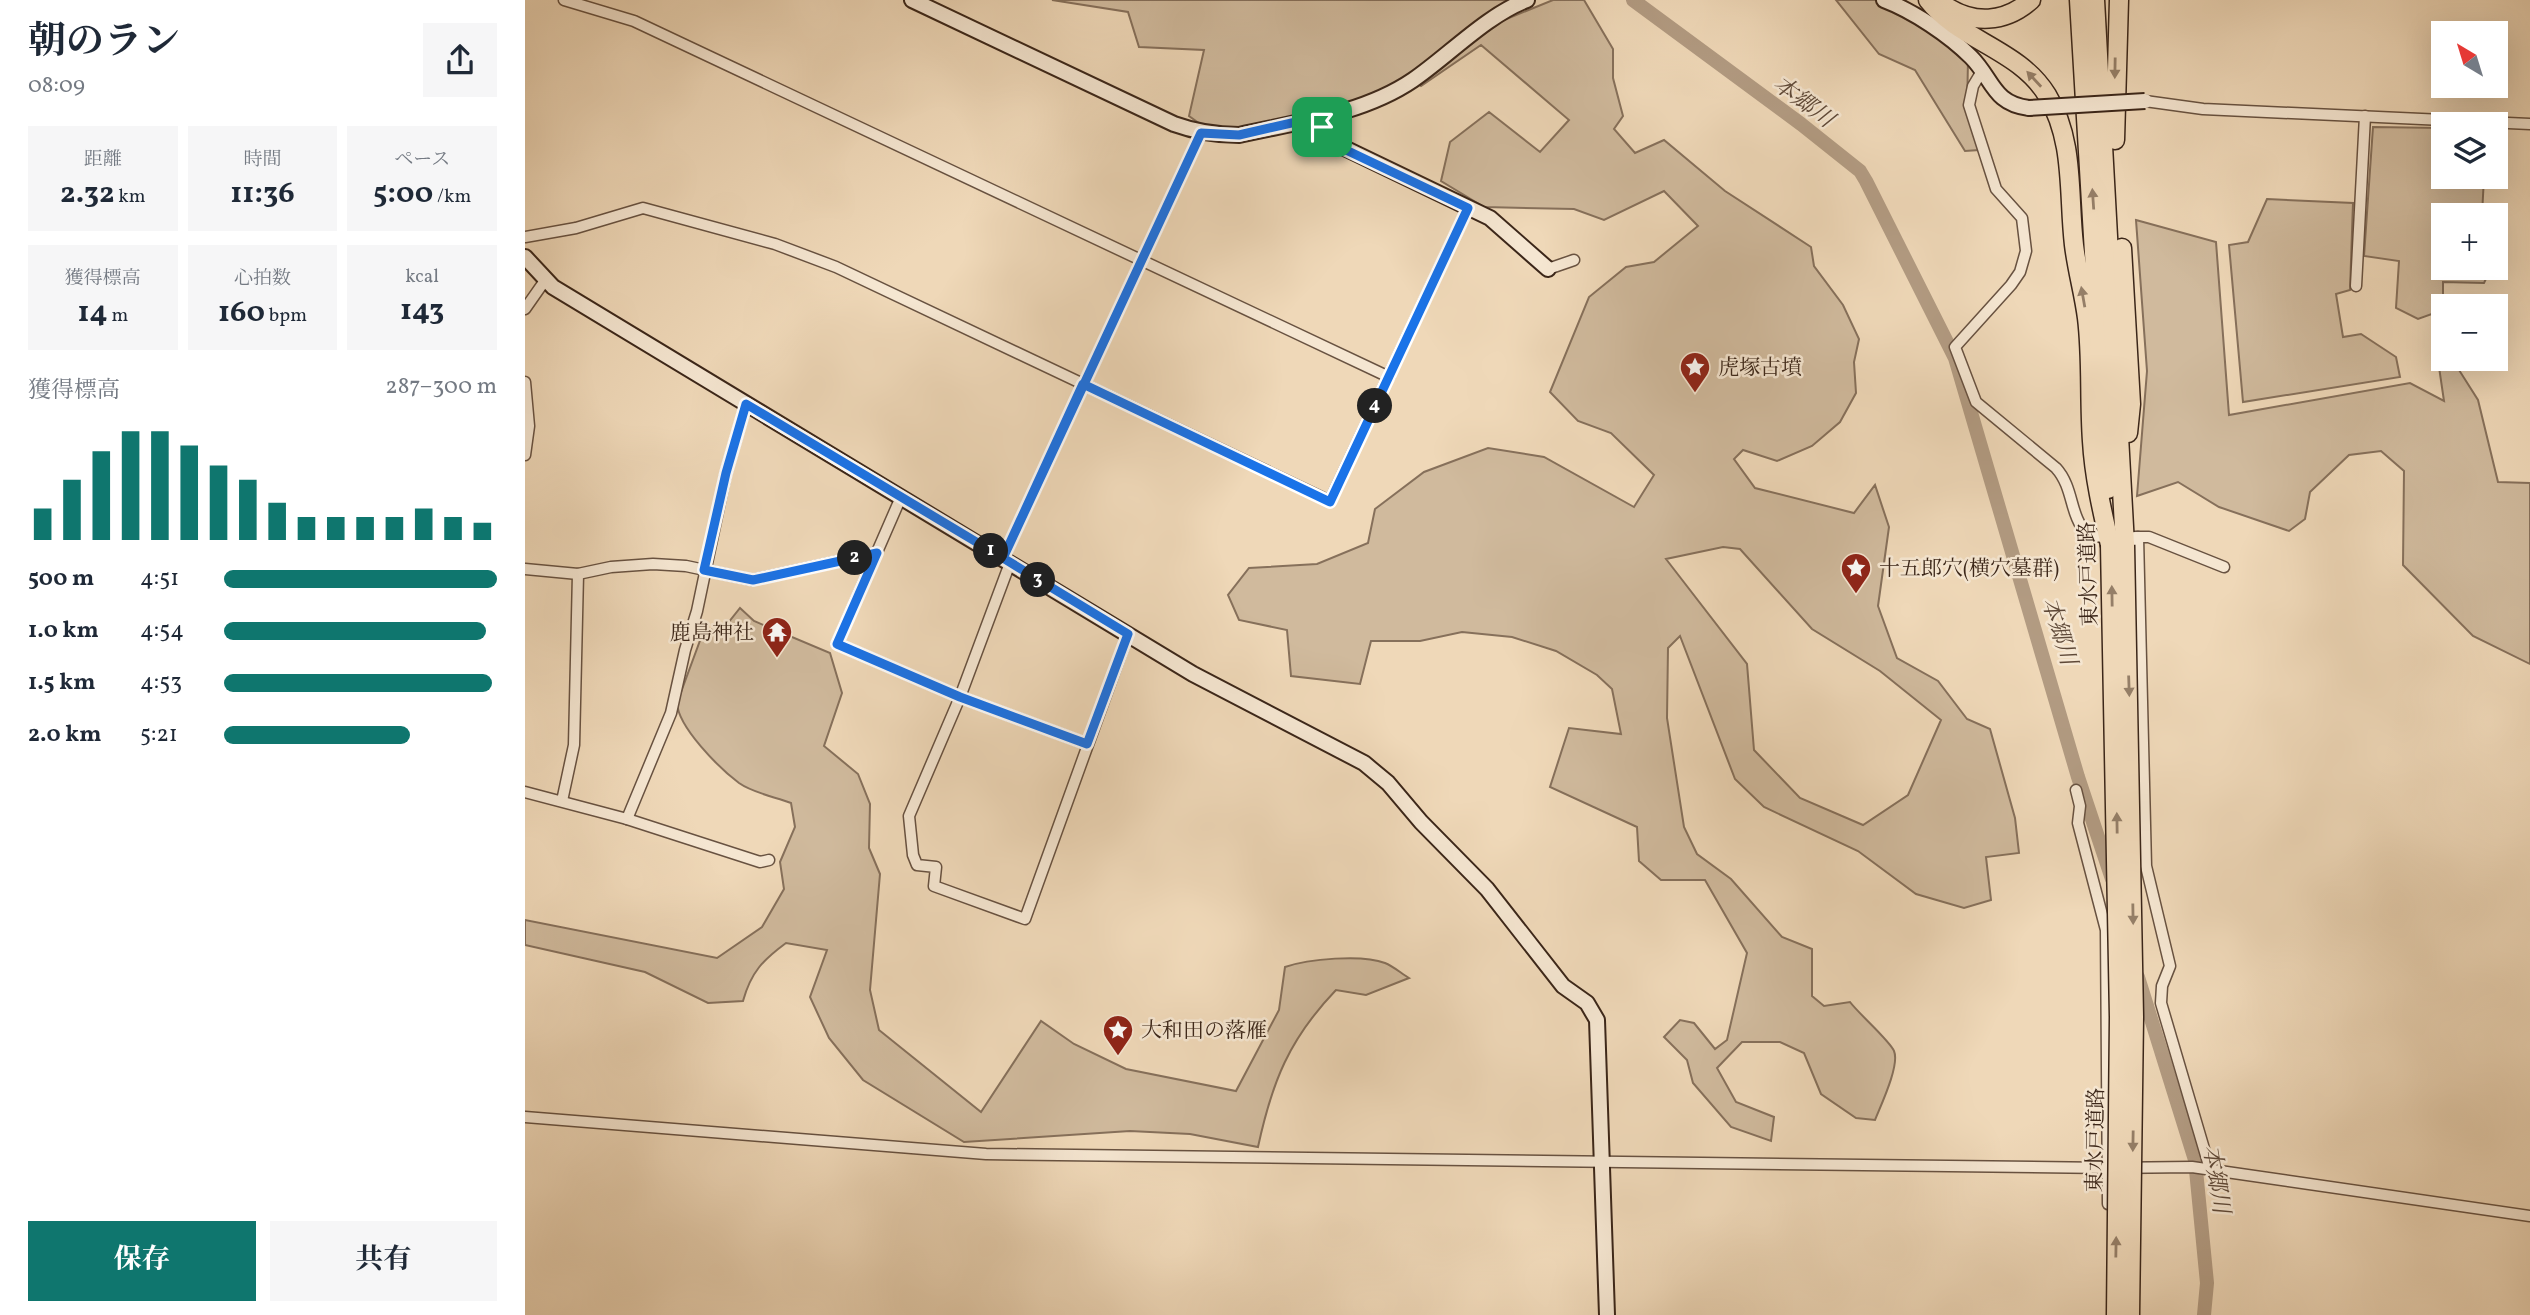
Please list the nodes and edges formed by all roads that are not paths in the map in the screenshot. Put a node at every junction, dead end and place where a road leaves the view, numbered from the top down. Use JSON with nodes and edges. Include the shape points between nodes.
{"nodes":[{"id":1,"x":564,"y":0,"type":"edge"},
{"id":2,"x":912,"y":0,"type":"edge"},
{"id":3,"x":1527,"y":0,"type":"edge"},
{"id":4,"x":1884,"y":0,"type":"edge"},
{"id":5,"x":1928,"y":0,"type":"edge"},
{"id":6,"x":1939,"y":0,"type":"edge"},
{"id":7,"x":2031,"y":0,"type":"edge"},
{"id":8,"x":2079,"y":0,"type":"edge"},
{"id":9,"x":2095,"y":0,"type":"edge"},
{"id":10,"x":2119,"y":0,"type":"edge"},
{"id":11,"x":1982,"y":71,"type":"junction"},
{"id":12,"x":2145,"y":101,"type":"joint"},
{"id":13,"x":2365,"y":116,"type":"junction"},
{"id":14,"x":1318,"y":117,"type":"junction"},
{"id":15,"x":2530,"y":124,"type":"edge"},
{"id":16,"x":1201,"y":133,"type":"junction"},
{"id":17,"x":1468,"y":208,"type":"junction"},
{"id":18,"x":525,"y":237,"type":"edge"},
{"id":19,"x":525,"y":257,"type":"edge"},
{"id":20,"x":1142,"y":260,"type":"junction"},
{"id":21,"x":1574,"y":260,"type":"dead end"},
{"id":22,"x":1548,"y":269,"type":"joint"},
{"id":23,"x":546,"y":279,"type":"junction"},
{"id":24,"x":2356,"y":286,"type":"dead end"},
{"id":25,"x":525,"y":309,"type":"edge"},
{"id":26,"x":1389,"y":377,"type":"junction"},
{"id":27,"x":525,"y":382,"type":"edge"},
{"id":28,"x":1083,"y":384,"type":"junction"},
{"id":29,"x":746,"y":404,"type":"junction"},
{"id":30,"x":525,"y":455,"type":"edge"},
{"id":31,"x":2122,"y":485,"type":"junction"},
{"id":32,"x":901,"y":497,"type":"junction"},
{"id":33,"x":2121,"y":540,"type":"junction"},
{"id":34,"x":877,"y":553,"type":"junction"},
{"id":35,"x":1006,"y":560,"type":"junction"},
{"id":36,"x":2224,"y":567,"type":"dead end"},
{"id":37,"x":525,"y":569,"type":"edge"},
{"id":38,"x":704,"y":570,"type":"junction"},
{"id":39,"x":578,"y":574,"type":"junction"},
{"id":40,"x":1128,"y":634,"type":"junction"},
{"id":41,"x":960,"y":697,"type":"junction"},
{"id":42,"x":1087,"y":744,"type":"junction"},
{"id":43,"x":2076,"y":790,"type":"dead end"},
{"id":44,"x":525,"y":792,"type":"edge"},
{"id":45,"x":562,"y":801,"type":"junction"},
{"id":46,"x":627,"y":819,"type":"junction"},
{"id":47,"x":769,"y":860,"type":"dead end"},
{"id":48,"x":525,"y":1117,"type":"edge"},
{"id":49,"x":1603,"y":1161,"type":"junction"},
{"id":50,"x":2107,"y":1168,"type":"junction"},
{"id":51,"x":2200,"y":1168,"type":"junction"},
{"id":52,"x":2108,"y":1203,"type":"dead end"},
{"id":53,"x":2530,"y":1216,"type":"edge"},
{"id":54,"x":1607,"y":1315,"type":"edge"},
{"id":55,"x":2116,"y":1315,"type":"edge"},
{"id":56,"x":2130,"y":1315,"type":"edge"}],
"edges":[{"from":1,"to":20,"type":"street","via":[[634,21]]},
{"from":2,"to":16,"type":"street","via":[[1162,119]]},
{"from":3,"to":14,"type":"street","via":[[1388,94]]},
{"from":4,"to":11,"type":"street","via":[[1953,42]]},
{"from":33,"to":5,"type":"highway","one_way":true,"via":[[2099,500],[2087,320],[2061,123],[2047,94],[2029,73],[1950,22]]},
{"from":6,"to":7,"type":"highway","via":[[1962,15],[1983,20],[2013,13]]},
{"from":33,"to":8,"type":"highway","name":"東水戸道路","one_way":true},
{"from":9,"to":31,"type":"highway","name":"東水戸道路"},
{"from":10,"to":31,"type":"highway","one_way":true,"via":[[2114,121],[2131,404]]},
{"from":11,"to":12,"type":"street","bridge":true,"via":[[2013,106]]},
{"from":11,"to":33,"type":"street","via":[[1969,105],[1996,189],[2022,218],[2026,251],[2011,285],[1955,347],[1976,402],[2067,480],[2080,527],[2089,535]]},
{"from":12,"to":13,"type":"street","via":[[2203,109]]},
{"from":13,"to":15,"type":"street"},
{"from":13,"to":24,"type":"street"},
{"from":14,"to":16,"type":"street","via":[[1239,135]]},
{"from":14,"to":17,"type":"street","via":[[1334,143]]},
{"from":16,"to":20,"type":"street"},
{"from":17,"to":22,"type":"street","via":[[1490,218]]},
{"from":17,"to":26,"type":"street"},
{"from":18,"to":28,"type":"street","via":[[643,208],[657,209],[836,267]]},
{"from":19,"to":23,"type":"street"},
{"from":20,"to":26,"type":"street"},
{"from":20,"to":28,"type":"street"},
{"from":21,"to":22,"type":"street"},
{"from":23,"to":25,"type":"street"},
{"from":23,"to":29,"type":"street","via":[[553,288]]},
{"from":26,"to":28,"type":"street","via":[[1330,502]]},
{"from":27,"to":30,"type":"street","via":[[529,426]]},
{"from":28,"to":35,"type":"street"},
{"from":29,"to":32,"type":"street"},
{"from":29,"to":38,"type":"street"},
{"from":31,"to":33,"type":"highway","name":"東水戸道路"},
{"from":32,"to":34,"type":"street"},
{"from":32,"to":35,"type":"street"},
{"from":33,"to":36,"type":"street","via":[[2149,537]]},
{"from":33,"to":51,"type":"street","via":[[2147,881],[2171,966],[2161,1003]]},
{"from":55,"to":33,"type":"highway","name":"東水戸道路","one_way":true,"bridge":true},
{"from":33,"to":56,"type":"highway","name":"東水戸道路","one_way":true,"bridge":true,"via":[[2134,1017]]},
{"from":34,"to":38,"type":"street","via":[[753,580]]},
{"from":34,"to":41,"type":"street","via":[[837,644]]},
{"from":35,"to":40,"type":"street"},
{"from":35,"to":41,"type":"street"},
{"from":37,"to":39,"type":"street"},
{"from":38,"to":39,"type":"street","via":[[642,564]]},
{"from":38,"to":46,"type":"street","via":[[671,713]]},
{"from":39,"to":45,"type":"street","via":[[574,745]]},
{"from":40,"to":42,"type":"street"},
{"from":40,"to":49,"type":"street","via":[[1193,674],[1364,763],[1487,889],[1563,986],[1587,1003],[1597,1020]]},
{"from":41,"to":42,"type":"street"},
{"from":41,"to":42,"type":"street","via":[[909,816],[912,855],[917,865],[936,867],[933,886],[1025,919]]},
{"from":43,"to":50,"type":"street","via":[[2078,823],[2106,930]]},
{"from":44,"to":45,"type":"street"},
{"from":45,"to":46,"type":"street"},
{"from":46,"to":47,"type":"street","via":[[760,862]]},
{"from":48,"to":49,"type":"street","via":[[986,1154]]},
{"from":49,"to":50,"type":"street"},
{"from":49,"to":54,"type":"street"},
{"from":50,"to":51,"type":"street"},
{"from":50,"to":52,"type":"street"},
{"from":51,"to":53,"type":"street"}]}
